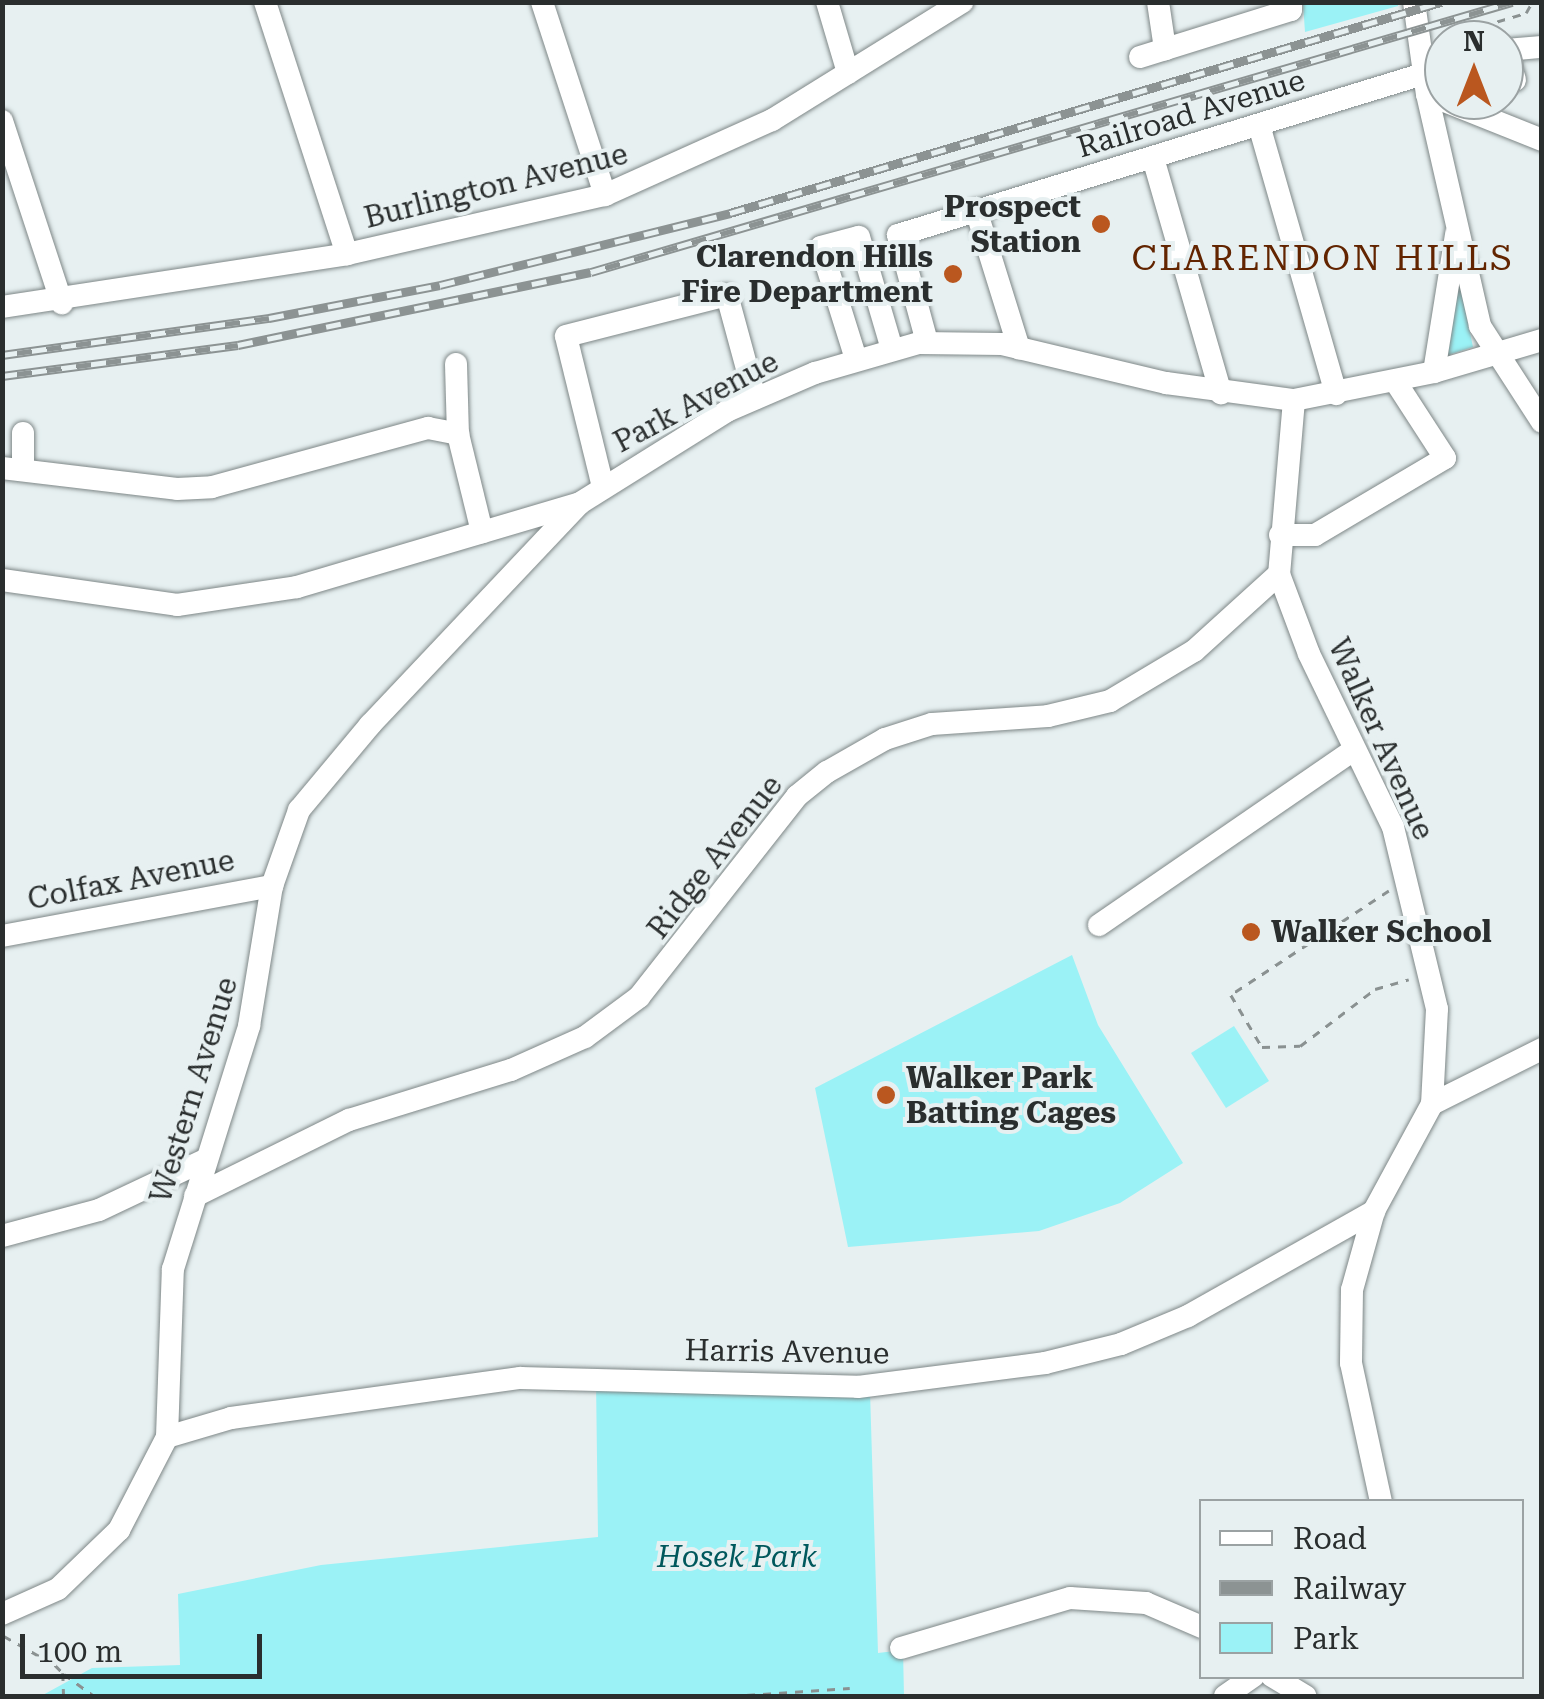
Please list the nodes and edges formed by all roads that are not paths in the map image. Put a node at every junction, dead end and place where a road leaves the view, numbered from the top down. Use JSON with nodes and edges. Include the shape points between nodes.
{"nodes":[{"id":1,"x":266,"y":2,"type":"edge"},
{"id":2,"x":542,"y":2,"type":"edge"},
{"id":3,"x":827,"y":2,"type":"edge"},
{"id":4,"x":962,"y":2,"type":"edge"},
{"id":5,"x":1158,"y":2,"type":"edge"},
{"id":6,"x":1291,"y":2,"type":"edge"},
{"id":7,"x":1414,"y":6,"type":"edge"},
{"id":8,"x":1165,"y":49,"type":"junction"},
{"id":9,"x":1140,"y":57,"type":"dead end"},
{"id":10,"x":848,"y":73,"type":"junction"},
{"id":11,"x":1424,"y":77,"type":"edge"},
{"id":12,"x":1424,"y":84,"type":"edge"},
{"id":13,"x":1433,"y":120,"type":"edge"},
{"id":14,"x":1500,"y":120,"type":"edge"},
{"id":15,"x":2,"y":121,"type":"edge"},
{"id":16,"x":1259,"y":125,"type":"junction"},
{"id":17,"x":1542,"y":140,"type":"edge"},
{"id":18,"x":1153,"y":158,"type":"junction"},
{"id":19,"x":605,"y":195,"type":"junction"},
{"id":20,"x":976,"y":210,"type":"junction"},
{"id":21,"x":1457,"y":231,"type":"junction"},
{"id":22,"x":347,"y":254,"type":"junction"},
{"id":23,"x":62,"y":303,"type":"junction"},
{"id":24,"x":2,"y":307,"type":"edge"},
{"id":25,"x":1542,"y":340,"type":"edge"},
{"id":26,"x":927,"y":342,"type":"junction"},
{"id":27,"x":1018,"y":348,"type":"junction"},
{"id":28,"x":892,"y":349,"type":"junction"},
{"id":29,"x":1497,"y":354,"type":"junction"},
{"id":30,"x":856,"y":359,"type":"junction"},
{"id":31,"x":456,"y":364,"type":"dead end"},
{"id":32,"x":1434,"y":372,"type":"junction"},
{"id":33,"x":1395,"y":381,"type":"junction"},
{"id":34,"x":1220,"y":393,"type":"junction"},
{"id":35,"x":1336,"y":394,"type":"junction"},
{"id":36,"x":754,"y":398,"type":"junction"},
{"id":37,"x":1294,"y":400,"type":"junction"},
{"id":38,"x":1542,"y":422,"type":"edge"},
{"id":39,"x":23,"y":433,"type":"dead end"},
{"id":40,"x":458,"y":434,"type":"junction"},
{"id":41,"x":13,"y":469,"type":"edge"},
{"id":42,"x":604,"y":488,"type":"junction"},
{"id":43,"x":580,"y":503,"type":"junction"},
{"id":44,"x":482,"y":532,"type":"junction"},
{"id":45,"x":1280,"y":534,"type":"junction"},
{"id":46,"x":1279,"y":574,"type":"junction"},
{"id":47,"x":2,"y":580,"type":"edge"},
{"id":48,"x":1354,"y":750,"type":"junction"},
{"id":49,"x":272,"y":886,"type":"junction"},
{"id":50,"x":1099,"y":925,"type":"dead end"},
{"id":51,"x":2,"y":936,"type":"edge"},
{"id":52,"x":1542,"y":1049,"type":"edge"},
{"id":53,"x":1432,"y":1104,"type":"junction"},
{"id":54,"x":207,"y":1159,"type":"junction"},
{"id":55,"x":195,"y":1196,"type":"junction"},
{"id":56,"x":1374,"y":1211,"type":"junction"},
{"id":57,"x":2,"y":1236,"type":"edge"},
{"id":58,"x":167,"y":1437,"type":"junction"},
{"id":59,"x":1380,"y":1499,"type":"edge"},
{"id":60,"x":2,"y":1614,"type":"edge"},
{"id":61,"x":1199,"y":1626,"type":"edge"},
{"id":62,"x":901,"y":1648,"type":"dead end"},
{"id":63,"x":1250,"y":1679,"type":"edge"},
{"id":64,"x":1277,"y":1679,"type":"edge"},
{"id":65,"x":1225,"y":1696,"type":"edge"},
{"id":66,"x":1305,"y":1696,"type":"edge"}],
"edges":[{"from":1,"to":22,"type":"street"},
{"from":2,"to":19,"type":"street"},
{"from":3,"to":10,"type":"street"},
{"from":4,"to":10,"type":"street","name":"Burlington Avenue"},
{"from":5,"to":8,"type":"street"},
{"from":6,"to":8,"type":"street","via":[[1291,10]]},
{"from":7,"to":11,"type":"street"},
{"from":8,"to":9,"type":"street"},
{"from":10,"to":19,"type":"street","name":"Burlington Avenue","via":[[728,143]]},
{"from":12,"to":16,"type":"street","name":"Railroad Avenue"},
{"from":13,"to":21,"type":"street"},
{"from":14,"to":17,"type":"street"},
{"from":15,"to":23,"type":"street"},
{"from":16,"to":18,"type":"street","name":"Railroad Avenue"},
{"from":16,"to":35,"type":"street"},
{"from":18,"to":20,"type":"street","name":"Railroad Avenue"},
{"from":18,"to":34,"type":"street"},
{"from":19,"to":22,"type":"street","name":"Burlington Avenue"},
{"from":20,"to":26,"type":"street","name":"Railroad Avenue","via":[[898,235]]},
{"from":20,"to":27,"type":"street"},
{"from":21,"to":29,"type":"street","via":[[1480,326]]},
{"from":21,"to":32,"type":"street"},
{"from":22,"to":23,"type":"street","name":"Burlington Avenue"},
{"from":23,"to":24,"type":"street","name":"Burlington Avenue"},
{"from":25,"to":29,"type":"street","name":"Park Avenue"},
{"from":26,"to":27,"type":"street","name":"Park Avenue"},
{"from":26,"to":28,"type":"street","name":"Park Avenue"},
{"from":27,"to":34,"type":"street","name":"Park Avenue"},
{"from":28,"to":30,"type":"street","name":"Park Avenue"},
{"from":28,"to":30,"type":"street","via":[[858,237],[821,247]]},
{"from":29,"to":32,"type":"street","name":"Park Avenue"},
{"from":29,"to":38,"type":"street"},
{"from":30,"to":36,"type":"street","name":"Park Avenue"},
{"from":31,"to":40,"type":"street"},
{"from":32,"to":33,"type":"street","name":"Park Avenue"},
{"from":33,"to":35,"type":"street","name":"Park Avenue"},
{"from":33,"to":45,"type":"street","via":[[1445,458],[1315,535]]},
{"from":34,"to":37,"type":"street","name":"Park Avenue"},
{"from":35,"to":37,"type":"street","name":"Park Avenue"},
{"from":36,"to":42,"type":"street","name":"Park Avenue"},
{"from":36,"to":42,"type":"street","via":[[728,295],[566,336]]},
{"from":37,"to":45,"type":"street","name":"Walker Avenue"},
{"from":39,"to":41,"type":"street"},
{"from":40,"to":41,"type":"street","via":[[428,428],[212,488]]},
{"from":40,"to":44,"type":"street"},
{"from":42,"to":43,"type":"street","name":"Park Avenue"},
{"from":43,"to":44,"type":"street","name":"Park Avenue"},
{"from":43,"to":49,"type":"street","name":"Western Avenue","via":[[310,794],[284,843]]},
{"from":44,"to":47,"type":"street","name":"Park Avenue","via":[[339,576],[209,604],[143,603]]},
{"from":45,"to":46,"type":"street","name":"Walker Avenue"},
{"from":46,"to":48,"type":"street","name":"Walker Avenue"},
{"from":46,"to":55,"type":"street","name":"Ridge Avenue","via":[[1194,652],[1110,700],[1048,716],[932,724],[827,772],[797,796],[639,997],[585,1036],[511,1070],[349,1120]]},
{"from":48,"to":50,"type":"street"},
{"from":48,"to":53,"type":"street","name":"Walker Avenue","via":[[1393,827],[1426,944],[1439,1037]]},
{"from":49,"to":51,"type":"street","name":"Colfax Avenue"},
{"from":49,"to":54,"type":"street","name":"Western Avenue","via":[[255,1002]]},
{"from":52,"to":53,"type":"street"},
{"from":53,"to":56,"type":"street","name":"Walker Avenue"},
{"from":54,"to":55,"type":"street","name":"Western Avenue"},
{"from":54,"to":57,"type":"street","via":[[98,1210]]},
{"from":55,"to":58,"type":"street","name":"Western Avenue","via":[[173,1269]]},
{"from":56,"to":58,"type":"street","name":"Harris Avenue","via":[[1188,1316],[1120,1344],[1045,1363],[858,1387],[520,1378],[231,1418]]},
{"from":56,"to":59,"type":"street","name":"Walker Avenue","via":[[1357,1258],[1349,1340]]},
{"from":58,"to":60,"type":"street","name":"Western Avenue","via":[[130,1514],[78,1574]]},
{"from":61,"to":62,"type":"street","via":[[1146,1602],[1070,1598]]},
{"from":63,"to":65,"type":"street"},
{"from":64,"to":66,"type":"street"}]}
